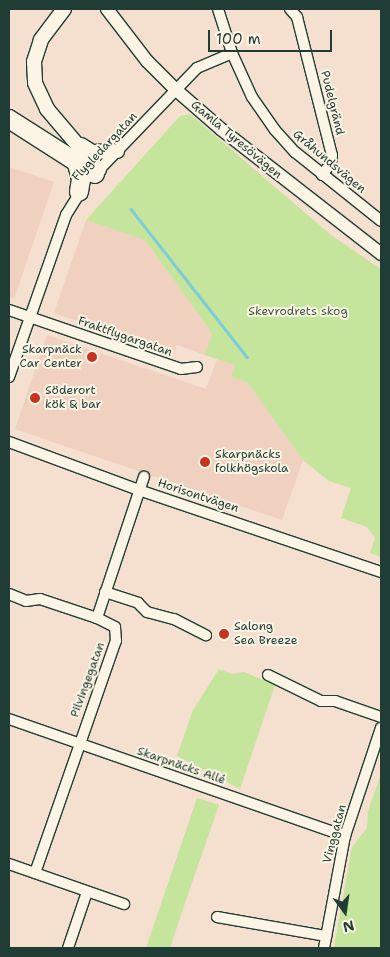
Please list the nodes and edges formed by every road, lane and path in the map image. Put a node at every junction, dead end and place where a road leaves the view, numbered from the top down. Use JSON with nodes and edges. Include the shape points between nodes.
{"nodes":[{"id":1,"x":64,"y":9,"type":"edge"},
{"id":2,"x":107,"y":9,"type":"edge"},
{"id":3,"x":218,"y":9,"type":"edge"},
{"id":4,"x":290,"y":9,"type":"edge"},
{"id":5,"x":232,"y":53,"type":"junction"},
{"id":6,"x":175,"y":89,"type":"junction"},
{"id":7,"x":9,"y":119,"type":"edge"},
{"id":8,"x":117,"y":151,"type":"junction"},
{"id":9,"x":78,"y":153,"type":"junction"},
{"id":10,"x":97,"y":172,"type":"junction"},
{"id":11,"x":322,"y":174,"type":"junction"},
{"id":12,"x":80,"y":192,"type":"junction"},
{"id":13,"x":381,"y":221,"type":"edge"},
{"id":14,"x":381,"y":254,"type":"edge"},
{"id":15,"x":9,"y":310,"type":"edge"},
{"id":16,"x":28,"y":318,"type":"junction"},
{"id":17,"x":197,"y":367,"type":"dead end"},
{"id":18,"x":9,"y":377,"type":"edge"},
{"id":19,"x":9,"y":442,"type":"edge"},
{"id":20,"x":144,"y":477,"type":"dead end"},
{"id":21,"x":140,"y":490,"type":"junction"},
{"id":22,"x":381,"y":572,"type":"edge"},
{"id":23,"x":105,"y":592,"type":"junction"},
{"id":24,"x":9,"y":594,"type":"edge"},
{"id":25,"x":97,"y":618,"type":"junction"},
{"id":26,"x":206,"y":635,"type":"dead end"},
{"id":27,"x":268,"y":675,"type":"dead end"},
{"id":28,"x":381,"y":717,"type":"edge"},
{"id":29,"x":9,"y":719,"type":"edge"},
{"id":30,"x":381,"y":728,"type":"edge"},
{"id":31,"x":79,"y":744,"type":"junction"},
{"id":32,"x":345,"y":836,"type":"junction"},
{"id":33,"x":9,"y":864,"type":"edge"},
{"id":34,"x":35,"y":873,"type":"junction"},
{"id":35,"x":87,"y":892,"type":"junction"},
{"id":36,"x":124,"y":904,"type":"dead end"},
{"id":37,"x":218,"y":918,"type":"dead end"},
{"id":38,"x":326,"y":936,"type":"junction"},
{"id":39,"x":68,"y":948,"type":"edge"},
{"id":40,"x":324,"y":948,"type":"edge"}],
"edges":[{"from":1,"to":9,"type":"main road","via":[[41,40],[34,62],[35,83],[47,109]]},
{"from":2,"to":6,"type":"street","name":"Gamla Tyresövägen","via":[[147,60]]},
{"from":3,"to":5,"type":"street","name":"Gråhundsvägen"},
{"from":4,"to":11,"type":"street","name":"Pudelgränd","via":[[297,17],[332,155],[331,163]]},
{"from":5,"to":6,"type":"street","name":"Flygledargatan","via":[[197,68]]},
{"from":5,"to":11,"type":"street","name":"Gråhundsvägen","via":[[252,97],[275,130]]},
{"from":6,"to":8,"type":"street","name":"Flygledargatan"},
{"from":6,"to":14,"type":"street","name":"Gamla Tyresövägen","via":[[222,130]]},
{"from":7,"to":9,"type":"highway"},
{"from":8,"to":9,"type":"main road"},
{"from":8,"to":10,"type":"street","name":"Flygledargatan"},
{"from":9,"to":10,"type":"highway"},
{"from":9,"to":12,"type":"highway"},
{"from":10,"to":12,"type":"street","name":"Flygledargatan"},
{"from":11,"to":13,"type":"street","name":"Gråhundsvägen"},
{"from":12,"to":16,"type":"street","name":"Flygledargatan","via":[[66,215]]},
{"from":15,"to":16,"type":"street","name":"Fraktflygargatan"},
{"from":16,"to":17,"type":"street","name":"Fraktflygargatan","via":[[181,369]]},
{"from":16,"to":18,"type":"street","name":"Flygledargatan"},
{"from":19,"to":21,"type":"street","name":"Horisontvägen"},
{"from":20,"to":21,"type":"street"},
{"from":21,"to":22,"type":"street","name":"Horisontvägen"},
{"from":21,"to":23,"type":"street"},
{"from":23,"to":25,"type":"street"},
{"from":23,"to":26,"type":"street"},
{"from":24,"to":25,"type":"street","via":[[26,600],[40,599]]},
{"from":25,"to":31,"type":"street","name":"Pilvingegatan","via":[[108,622],[118,632]]},
{"from":27,"to":28,"type":"street","via":[[321,701],[335,701]]},
{"from":29,"to":31,"type":"street","name":"Skarpnäcks Allé"},
{"from":30,"to":32,"type":"street","name":"Vinggatan"},
{"from":31,"to":32,"type":"street","name":"Skarpnäcks Allé"},
{"from":31,"to":34,"type":"street","name":"Pilvingegatan"},
{"from":32,"to":38,"type":"street","name":"Vinggatan"},
{"from":33,"to":34,"type":"street"},
{"from":34,"to":35,"type":"street"},
{"from":35,"to":36,"type":"street"},
{"from":35,"to":39,"type":"street"},
{"from":37,"to":38,"type":"street"},
{"from":38,"to":40,"type":"street","name":"Vinggatan"}]}
